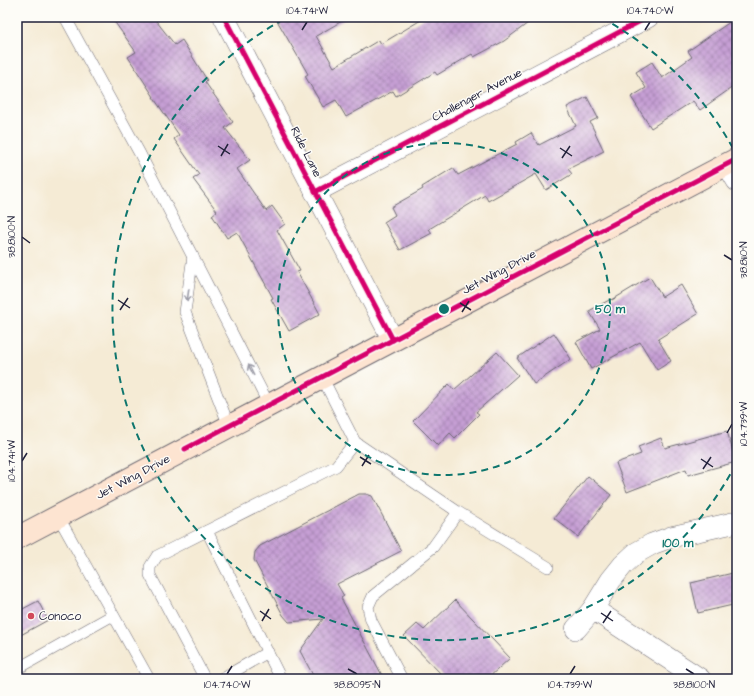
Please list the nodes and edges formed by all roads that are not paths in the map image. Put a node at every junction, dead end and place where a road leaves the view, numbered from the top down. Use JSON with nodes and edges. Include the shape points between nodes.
{"nodes":[{"id":1,"x":65,"y":17,"type":"edge"},
{"id":2,"x":224,"y":17,"type":"edge"},
{"id":3,"x":648,"y":17,"type":"edge"},
{"id":4,"x":734,"y":168,"type":"edge"},
{"id":5,"x":315,"y":192,"type":"junction"},
{"id":6,"x":193,"y":256,"type":"junction"},
{"id":7,"x":393,"y":340,"type":"junction"},
{"id":8,"x":322,"y":377,"type":"junction"},
{"id":9,"x":269,"y":405,"type":"junction"},
{"id":10,"x":229,"y":426,"type":"junction"},
{"id":11,"x":356,"y":442,"type":"junction"},
{"id":12,"x":458,"y":512,"type":"junction"},
{"id":13,"x":58,"y":516,"type":"junction"},
{"id":14,"x":737,"y":522,"type":"edge"},
{"id":15,"x":207,"y":531,"type":"junction"},
{"id":16,"x":17,"y":538,"type":"edge"},
{"id":17,"x":548,"y":567,"type":"dead end"},
{"id":18,"x":593,"y":609,"type":"junction"},
{"id":19,"x":113,"y":615,"type":"junction"},
{"id":20,"x":576,"y":629,"type":"dead end"},
{"id":21,"x":268,"y":652,"type":"junction"},
{"id":22,"x":17,"y":669,"type":"edge"},
{"id":23,"x":149,"y":679,"type":"edge"},
{"id":24,"x":206,"y":679,"type":"edge"},
{"id":25,"x":221,"y":679,"type":"edge"},
{"id":26,"x":281,"y":679,"type":"edge"},
{"id":27,"x":402,"y":679,"type":"edge"},
{"id":28,"x":700,"y":679,"type":"edge"}],
"edges":[{"from":1,"to":6,"type":"lane"},
{"from":2,"to":5,"type":"street","name":"Ride Lane"},
{"from":3,"to":5,"type":"street","name":"Challenger Avenue"},
{"from":4,"to":7,"type":"main road","name":"Jet Wing Drive"},
{"from":5,"to":7,"type":"street","name":"Ride Lane"},
{"from":9,"to":6,"type":"lane","one_way":true},
{"from":6,"to":10,"type":"lane","one_way":true,"via":[[185,312]]},
{"from":7,"to":8,"type":"main road","name":"Jet Wing Drive"},
{"from":8,"to":9,"type":"main road","name":"Jet Wing Drive"},
{"from":8,"to":11,"type":"lane"},
{"from":9,"to":10,"type":"main road","name":"Jet Wing Drive"},
{"from":10,"to":13,"type":"main road","name":"Jet Wing Drive"},
{"from":11,"to":12,"type":"lane"},
{"from":11,"to":15,"type":"lane","via":[[336,466]]},
{"from":12,"to":17,"type":"lane"},
{"from":12,"to":27,"type":"lane","via":[[433,547],[373,596],[368,607],[371,620]]},
{"from":13,"to":16,"type":"main road","name":"Jet Wing Drive"},
{"from":13,"to":19,"type":"lane"},
{"from":14,"to":18,"type":"street","via":[[671,537],[636,553],[611,580]]},
{"from":15,"to":21,"type":"lane"},
{"from":15,"to":24,"type":"lane","via":[[157,556],[150,567],[150,576]]},
{"from":18,"to":20,"type":"street"},
{"from":18,"to":28,"type":"street"},
{"from":19,"to":22,"type":"lane"},
{"from":19,"to":23,"type":"lane"},
{"from":21,"to":25,"type":"lane"},
{"from":21,"to":26,"type":"lane"}]}
